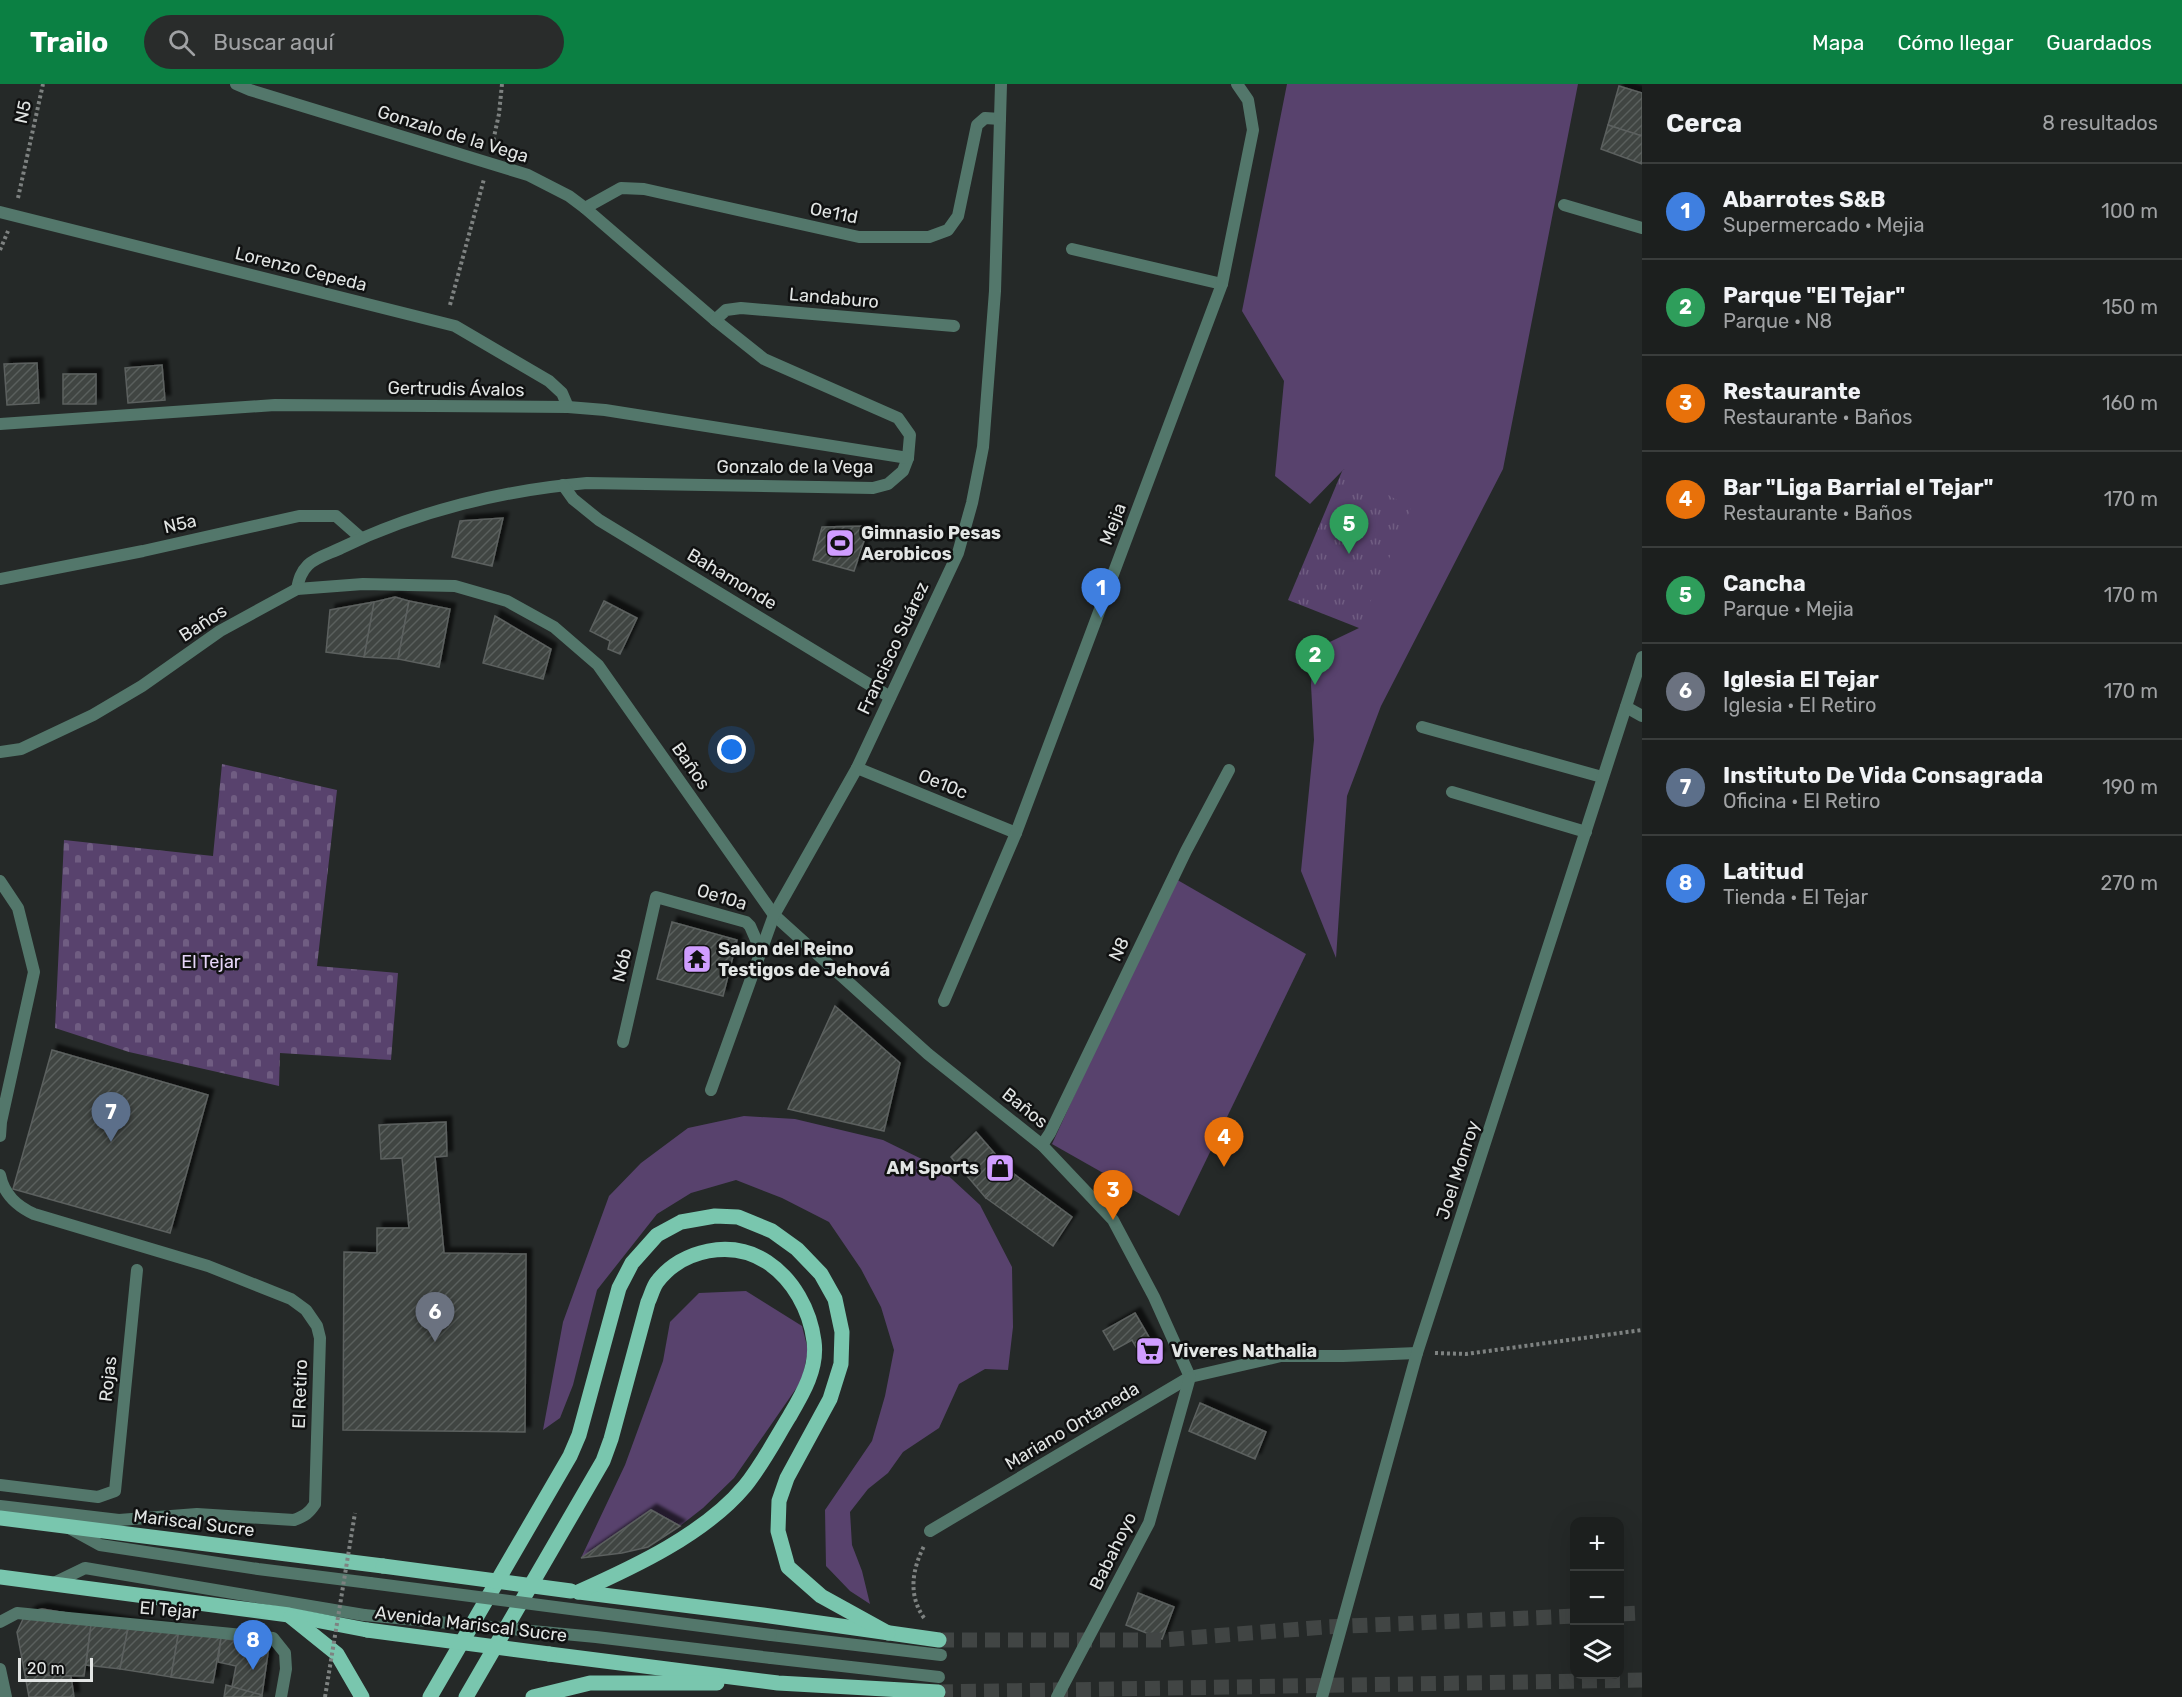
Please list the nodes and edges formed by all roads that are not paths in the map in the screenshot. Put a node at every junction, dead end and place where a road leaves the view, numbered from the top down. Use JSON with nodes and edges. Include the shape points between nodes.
{"nodes":[{"id":1,"x":236,"y":84,"type":"edge"},
{"id":2,"x":1001,"y":84,"type":"edge"},
{"id":3,"x":1237,"y":84,"type":"edge"},
{"id":4,"x":1000,"y":119,"type":"junction"},
{"id":5,"x":1564,"y":205,"type":"dead end"},
{"id":6,"x":585,"y":208,"type":"junction"},
{"id":7,"x":0,"y":213,"type":"edge"},
{"id":8,"x":1642,"y":228,"type":"edge"},
{"id":9,"x":1072,"y":249,"type":"dead end"},
{"id":10,"x":1222,"y":284,"type":"junction"},
{"id":11,"x":715,"y":320,"type":"junction"},
{"id":12,"x":954,"y":326,"type":"dead end"},
{"id":13,"x":568,"y":406,"type":"junction"},
{"id":14,"x":0,"y":424,"type":"edge"},
{"id":15,"x":908,"y":458,"type":"junction"},
{"id":16,"x":563,"y":485,"type":"junction"},
{"id":17,"x":361,"y":538,"type":"junction"},
{"id":18,"x":0,"y":579,"type":"edge"},
{"id":19,"x":297,"y":589,"type":"junction"},
{"id":20,"x":1642,"y":657,"type":"edge"},
{"id":21,"x":890,"y":697,"type":"junction"},
{"id":22,"x":1626,"y":706,"type":"junction"},
{"id":23,"x":1642,"y":716,"type":"edge"},
{"id":24,"x":1422,"y":727,"type":"dead end"},
{"id":25,"x":0,"y":752,"type":"edge"},
{"id":26,"x":857,"y":768,"type":"junction"},
{"id":27,"x":1229,"y":770,"type":"dead end"},
{"id":28,"x":1602,"y":777,"type":"junction"},
{"id":29,"x":1452,"y":792,"type":"dead end"},
{"id":30,"x":1586,"y":832,"type":"junction"},
{"id":31,"x":1016,"y":833,"type":"junction"},
{"id":32,"x":0,"y":881,"type":"edge"},
{"id":33,"x":656,"y":897,"type":"joint"},
{"id":34,"x":774,"y":915,"type":"junction"},
{"id":35,"x":760,"y":951,"type":"junction"},
{"id":36,"x":944,"y":1001,"type":"dead end"},
{"id":37,"x":623,"y":1042,"type":"dead end"},
{"id":38,"x":711,"y":1090,"type":"dead end"},
{"id":39,"x":0,"y":1136,"type":"edge"},
{"id":40,"x":1042,"y":1145,"type":"junction"},
{"id":41,"x":0,"y":1175,"type":"edge"},
{"id":42,"x":137,"y":1270,"type":"dead end"},
{"id":43,"x":1417,"y":1353,"type":"junction"},
{"id":44,"x":1190,"y":1377,"type":"junction"},
{"id":45,"x":0,"y":1485,"type":"edge"},
{"id":46,"x":0,"y":1506,"type":"edge"},
{"id":47,"x":0,"y":1518,"type":"edge"},
{"id":48,"x":65,"y":1526,"type":"junction"},
{"id":49,"x":930,"y":1531,"type":"road end"},
{"id":50,"x":0,"y":1577,"type":"edge"},
{"id":51,"x":46,"y":1584,"type":"junction"},
{"id":52,"x":575,"y":1591,"type":"junction"},
{"id":53,"x":289,"y":1615,"type":"junction"},
{"id":54,"x":0,"y":1622,"type":"edge"},
{"id":55,"x":366,"y":1622,"type":"junction"},
{"id":56,"x":888,"y":1633,"type":"junction"},
{"id":57,"x":940,"y":1648,"type":"joint"},
{"id":58,"x":0,"y":1669,"type":"edge"},
{"id":59,"x":778,"y":1683,"type":"junction"},
{"id":60,"x":939,"y":1685,"type":"joint"},
{"id":61,"x":6,"y":1697,"type":"edge"},
{"id":62,"x":281,"y":1697,"type":"edge"},
{"id":63,"x":362,"y":1697,"type":"edge"},
{"id":64,"x":430,"y":1697,"type":"edge"},
{"id":65,"x":466,"y":1697,"type":"edge"},
{"id":66,"x":533,"y":1697,"type":"edge"},
{"id":67,"x":1057,"y":1697,"type":"edge"},
{"id":68,"x":1322,"y":1697,"type":"edge"}],
"edges":[{"from":1,"to":6,"type":"street","name":"Gonzalo de la Vega","via":[[528,175]]},
{"from":2,"to":4,"type":"street","name":"Francisco Suárez"},
{"from":3,"to":10,"type":"street","name":"Mejia","via":[[1248,100],[1253,130]]},
{"from":4,"to":6,"type":"street","name":"Oe11d","via":[[985,118],[977,125],[958,216],[948,230],[929,237],[859,237],[644,189],[621,188]]},
{"from":4,"to":21,"type":"street","name":"Francisco Suárez","via":[[995,291],[983,447],[958,553]]},
{"from":5,"to":8,"type":"street"},
{"from":6,"to":11,"type":"street","name":"Gonzalo de la Vega"},
{"from":7,"to":13,"type":"street","name":"Lorenzo Cepeda","via":[[454,326],[549,381],[562,393]]},
{"from":9,"to":10,"type":"street"},
{"from":10,"to":31,"type":"street","name":"Mejia"},
{"from":11,"to":12,"type":"street","name":"Landaburo","via":[[726,310],[741,308]]},
{"from":11,"to":15,"type":"street","name":"Gonzalo de la Vega","via":[[764,359],[898,418],[910,435]]},
{"from":13,"to":14,"type":"street","name":"Gertrudis Ávalos","via":[[274,405]]},
{"from":13,"to":15,"type":"street","name":"Gertrudis Ávalos"},
{"from":15,"to":16,"type":"street","name":"Gonzalo de la Vega","via":[[903,471],[888,484],[873,488]]},
{"from":16,"to":17,"type":"street","name":"Gonzalo de la Vega","via":[[478,501],[406,520]]},
{"from":16,"to":21,"type":"street","name":"Bahamonde","via":[[573,499],[599,520]]},
{"from":17,"to":18,"type":"street","name":"N5a","via":[[336,516],[299,516]]},
{"from":17,"to":19,"type":"street","name":"Gonzalo de la Vega","via":[[310,563],[300,575]]},
{"from":19,"to":25,"type":"street","name":"Baños","via":[[220,631],[93,715],[21,749]]},
{"from":19,"to":34,"type":"street","name":"Baños","via":[[363,584],[454,586],[507,601],[554,627],[598,665]]},
{"from":20,"to":22,"type":"street","name":"Joel Monroy"},
{"from":21,"to":26,"type":"street","name":"Francisco Suárez"},
{"from":22,"to":23,"type":"street"},
{"from":22,"to":28,"type":"street","name":"Joel Monroy"},
{"from":24,"to":28,"type":"street"},
{"from":26,"to":31,"type":"street","name":"Oe10c"},
{"from":26,"to":34,"type":"street","name":"Francisco Suárez"},
{"from":27,"to":40,"type":"street","name":"N8"},
{"from":28,"to":30,"type":"street","name":"Joel Monroy"},
{"from":29,"to":30,"type":"street"},
{"from":30,"to":43,"type":"street","name":"Joel Monroy"},
{"from":31,"to":36,"type":"street","name":"Mejia"},
{"from":32,"to":39,"type":"street","via":[[18,908],[34,972]]},
{"from":33,"to":35,"type":"street","name":"Oe10a","via":[[746,922]]},
{"from":33,"to":37,"type":"street","name":"N6b"},
{"from":34,"to":35,"type":"street","name":"Francisco Suárez"},
{"from":34,"to":40,"type":"street","name":"Baños","via":[[928,1054]]},
{"from":35,"to":38,"type":"street","name":"Francisco Suárez"},
{"from":40,"to":44,"type":"street","name":"Baños","via":[[1113,1220]]},
{"from":41,"to":46,"type":"street","name":"El Retiro","via":[[18,1206],[34,1214],[208,1266],[291,1299],[312,1318],[320,1338],[315,1504],[309,1514],[294,1520],[197,1514],[119,1520]]},
{"from":42,"to":45,"type":"street","name":"Rojas","via":[[115,1491],[98,1497]]},
{"from":43,"to":44,"type":"street","name":"Mariano Ontaneda","via":[[1281,1356]]},
{"from":43,"to":68,"type":"street","name":"Joel Monroy"},
{"from":44,"to":49,"type":"street","name":"Mariano Ontaneda"},
{"from":44,"to":67,"type":"street","name":"Babahoyo","via":[[1149,1523]]},
{"from":47,"to":48,"type":"main road","name":"Mariscal Sucre"},
{"from":48,"to":52,"type":"main road","name":"Mariscal Sucre","bridge":true},
{"from":48,"to":57,"type":"street","bridge":true,"via":[[100,1545],[258,1569],[771,1635]]},
{"from":50,"to":51,"type":"main road","name":"Avenida Mariscal Sucre"},
{"from":51,"to":53,"type":"main road","name":"Avenida Mariscal Sucre"},
{"from":51,"to":55,"type":"street","via":[[85,1568]]},
{"from":52,"to":56,"type":"main road"},
{"from":52,"to":65,"type":"main road","via":[[642,1562],[718,1514],[759,1467],[805,1390],[814,1362],[810,1318],[799,1295],[766,1261],[728,1249],[705,1251],[682,1258],[656,1283],[603,1461]]},
{"from":53,"to":55,"type":"main road","name":"Avenida Mariscal Sucre"},
{"from":53,"to":63,"type":"main road","via":[[337,1654]]},
{"from":54,"to":62,"type":"street","name":"El Tejar","via":[[17,1613],[273,1638],[285,1653]]},
{"from":55,"to":59,"type":"main road","name":"Avenida Mariscal Sucre","bridge":true,"via":[[549,1654]]},
{"from":55,"to":60,"type":"street","bridge":true,"via":[[596,1637],[771,1658]]},
{"from":56,"to":57,"type":"main road"},
{"from":56,"to":64,"type":"main road","via":[[820,1596],[788,1567],[777,1531],[779,1501],[787,1478],[830,1400],[841,1364],[842,1332],[836,1299],[821,1274],[772,1231],[738,1217],[715,1216],[681,1222],[657,1235],[632,1263],[619,1288],[570,1456]]},
{"from":58,"to":61,"type":"street"},
{"from":59,"to":60,"type":"main road","name":"Avenida Mariscal Sucre"},
{"from":59,"to":66,"type":"main road","via":[[590,1683]]}]}
